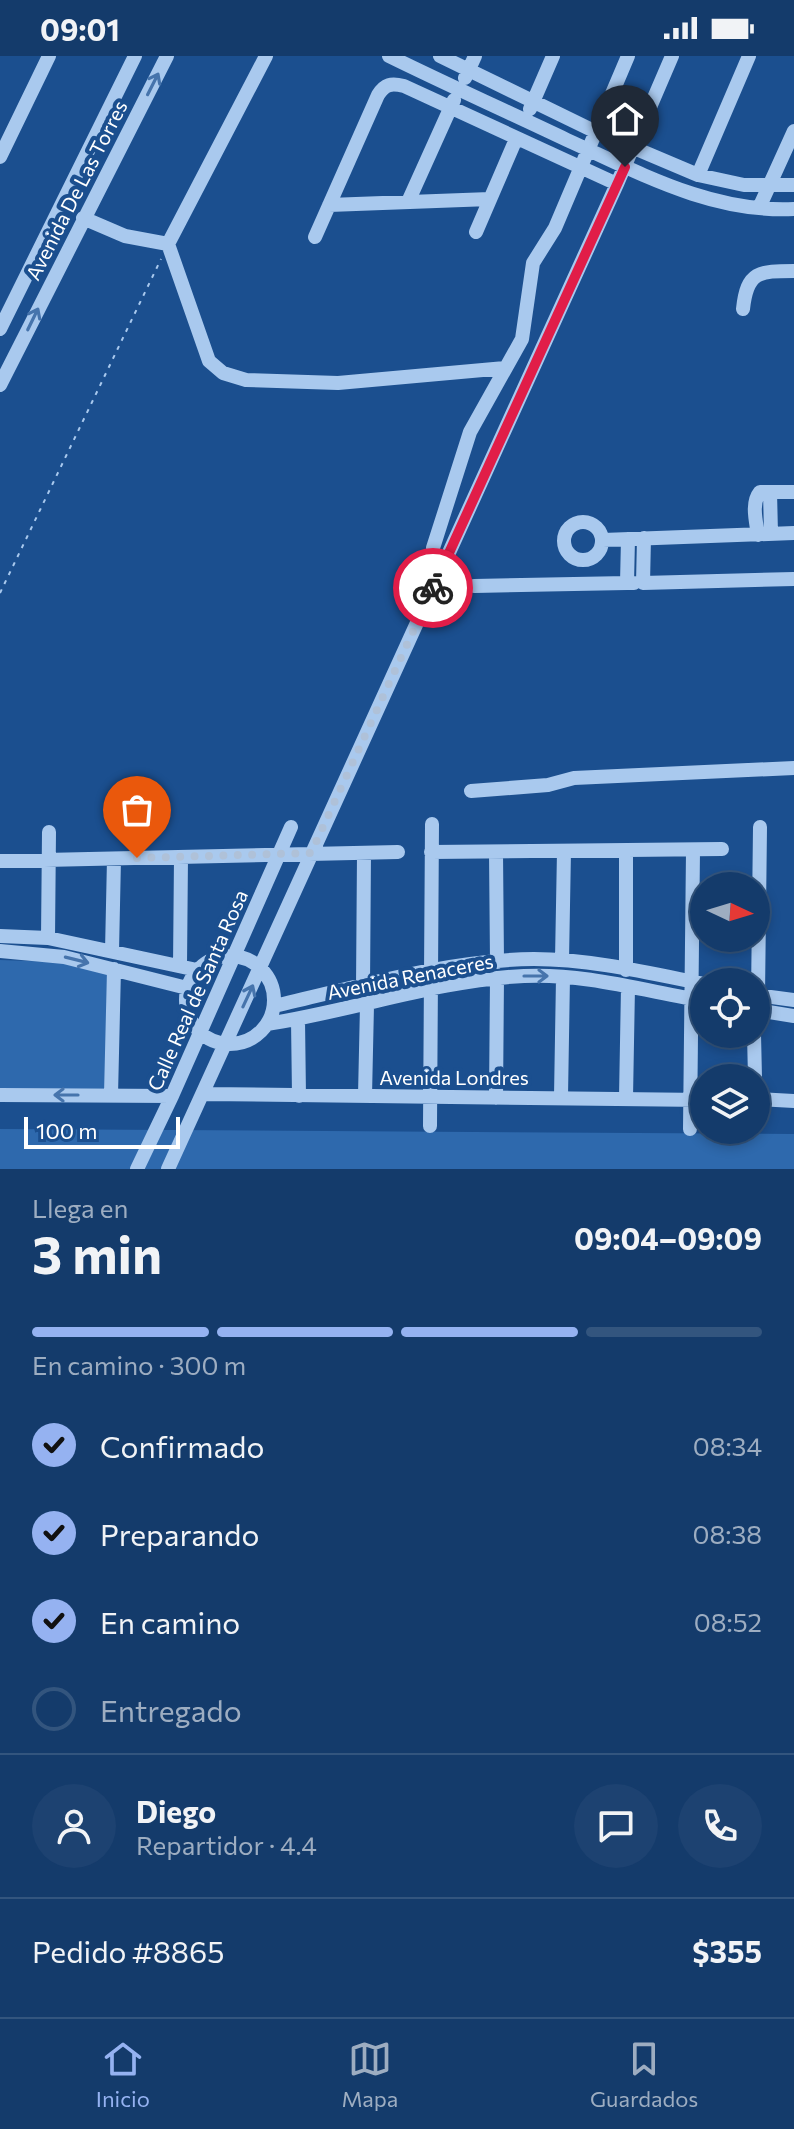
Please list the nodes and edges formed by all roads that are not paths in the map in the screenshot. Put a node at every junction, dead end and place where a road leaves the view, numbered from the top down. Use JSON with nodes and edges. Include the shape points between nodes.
{"nodes":[{"id":1,"x":49,"y":56,"type":"edge"},
{"id":2,"x":135,"y":56,"type":"edge"},
{"id":3,"x":167,"y":56,"type":"edge"},
{"id":4,"x":266,"y":56,"type":"edge"},
{"id":5,"x":389,"y":56,"type":"edge"},
{"id":6,"x":440,"y":56,"type":"edge"},
{"id":7,"x":553,"y":56,"type":"edge"},
{"id":8,"x":628,"y":56,"type":"edge"},
{"id":9,"x":672,"y":56,"type":"edge"},
{"id":10,"x":749,"y":56,"type":"edge"},
{"id":11,"x":472,"y":63,"type":"edge"},
{"id":12,"x":459,"y":90,"type":"junction"},
{"id":13,"x":533,"y":101,"type":"junction"},
{"id":14,"x":450,"y":108,"type":"junction"},
{"id":15,"x":525,"y":120,"type":"junction"},
{"id":16,"x":594,"y":131,"type":"junction"},
{"id":17,"x":794,"y":131,"type":"edge"},
{"id":18,"x":516,"y":139,"type":"junction"},
{"id":19,"x":633,"y":148,"type":"junction"},
{"id":20,"x":587,"y":149,"type":"junction"},
{"id":21,"x":0,"y":157,"type":"edge"},
{"id":22,"x":579,"y":166,"type":"junction"},
{"id":23,"x":625,"y":167,"type":"junction"},
{"id":24,"x":698,"y":175,"type":"junction"},
{"id":25,"x":617,"y":184,"type":"junction"},
{"id":26,"x":794,"y":185,"type":"edge"},
{"id":27,"x":768,"y":186,"type":"junction"},
{"id":28,"x":490,"y":199,"type":"junction"},
{"id":29,"x":408,"y":202,"type":"junction"},
{"id":30,"x":329,"y":205,"type":"junction"},
{"id":31,"x":759,"y":208,"type":"junction"},
{"id":32,"x":794,"y":209,"type":"edge"},
{"id":33,"x":83,"y":218,"type":"junction"},
{"id":34,"x":476,"y":232,"type":"dead end"},
{"id":35,"x":315,"y":237,"type":"dead end"},
{"id":36,"x":168,"y":244,"type":"junction"},
{"id":37,"x":794,"y":271,"type":"edge"},
{"id":38,"x":743,"y":309,"type":"dead end"},
{"id":39,"x":0,"y":329,"type":"edge"},
{"id":40,"x":505,"y":368,"type":"junction"},
{"id":41,"x":0,"y":385,"type":"edge"},
{"id":42,"x":794,"y":492,"type":"edge"},
{"id":43,"x":794,"y":533,"type":"edge"},
{"id":44,"x":764,"y":534,"type":"junction"},
{"id":45,"x":644,"y":538,"type":"junction"},
{"id":46,"x":628,"y":539,"type":"junction"},
{"id":47,"x":603,"y":540,"type":"dead end"},
{"id":48,"x":433,"y":548,"type":"dead end"},
{"id":49,"x":794,"y":579,"type":"edge"},
{"id":50,"x":627,"y":583,"type":"junction"},
{"id":51,"x":643,"y":583,"type":"junction"},
{"id":52,"x":474,"y":586,"type":"dead end"},
{"id":53,"x":794,"y":768,"type":"edge"},
{"id":54,"x":471,"y":791,"type":"dead end"},
{"id":55,"x":432,"y":824,"type":"dead end"},
{"id":56,"x":291,"y":827,"type":"dead end"},
{"id":57,"x":760,"y":827,"type":"dead end"},
{"id":58,"x":49,"y":832,"type":"dead end"},
{"id":59,"x":722,"y":849,"type":"dead end"},
{"id":60,"x":564,"y":851,"type":"junction"},
{"id":61,"x":626,"y":851,"type":"junction"},
{"id":62,"x":693,"y":851,"type":"junction"},
{"id":63,"x":398,"y":852,"type":"dead end"},
{"id":64,"x":431,"y":852,"type":"junction"},
{"id":65,"x":496,"y":852,"type":"junction"},
{"id":66,"x":311,"y":853,"type":"junction"},
{"id":67,"x":364,"y":853,"type":"junction"},
{"id":68,"x":280,"y":855,"type":"junction"},
{"id":69,"x":181,"y":857,"type":"junction"},
{"id":70,"x":49,"y":859,"type":"junction"},
{"id":71,"x":114,"y":859,"type":"junction"},
{"id":72,"x":0,"y":861,"type":"edge"},
{"id":73,"x":0,"y":936,"type":"edge"},
{"id":74,"x":48,"y":938,"type":"junction"},
{"id":75,"x":0,"y":951,"type":"edge"},
{"id":76,"x":112,"y":951,"type":"junction"},
{"id":77,"x":234,"y":956,"type":"junction"},
{"id":78,"x":562,"y":960,"type":"junction"},
{"id":79,"x":497,"y":962,"type":"junction"},
{"id":80,"x":180,"y":966,"type":"junction"},
{"id":81,"x":261,"y":968,"type":"junction"},
{"id":82,"x":697,"y":968,"type":"edge"},
{"id":83,"x":758,"y":968,"type":"edge"},
{"id":84,"x":114,"y":969,"type":"junction"},
{"id":85,"x":197,"y":970,"type":"junction"},
{"id":86,"x":626,"y":970,"type":"junction"},
{"id":87,"x":433,"y":971,"type":"junction"},
{"id":88,"x":563,"y":977,"type":"junction"},
{"id":89,"x":497,"y":978,"type":"junction"},
{"id":90,"x":690,"y":982,"type":"edge"},
{"id":91,"x":363,"y":986,"type":"junction"},
{"id":92,"x":628,"y":987,"type":"junction"},
{"id":93,"x":187,"y":988,"type":"junction"},
{"id":94,"x":433,"y":989,"type":"junction"},
{"id":95,"x":690,"y":999,"type":"edge"},
{"id":96,"x":770,"y":1000,"type":"edge"},
{"id":97,"x":794,"y":1000,"type":"edge"},
{"id":98,"x":367,"y":1005,"type":"junction"},
{"id":99,"x":274,"y":1006,"type":"junction"},
{"id":100,"x":770,"y":1006,"type":"edge"},
{"id":101,"x":794,"y":1016,"type":"edge"},
{"id":102,"x":298,"y":1020,"type":"junction"},
{"id":103,"x":267,"y":1024,"type":"junction"},
{"id":104,"x":199,"y":1032,"type":"junction"},
{"id":105,"x":226,"y":1044,"type":"junction"},
{"id":106,"x":204,"y":1094,"type":"junction"},
{"id":107,"x":0,"y":1095,"type":"edge"},
{"id":108,"x":111,"y":1095,"type":"junction"},
{"id":109,"x":172,"y":1096,"type":"junction"},
{"id":110,"x":299,"y":1096,"type":"junction"},
{"id":111,"x":365,"y":1096,"type":"junction"},
{"id":112,"x":432,"y":1096,"type":"junction"},
{"id":113,"x":561,"y":1097,"type":"junction"},
{"id":114,"x":496,"y":1098,"type":"junction"},
{"id":115,"x":626,"y":1098,"type":"junction"},
{"id":116,"x":690,"y":1100,"type":"edge"},
{"id":117,"x":770,"y":1100,"type":"edge"},
{"id":118,"x":794,"y":1101,"type":"edge"},
{"id":119,"x":430,"y":1126,"type":"dead end"},
{"id":120,"x":137,"y":1169,"type":"edge"},
{"id":121,"x":168,"y":1169,"type":"edge"}],
"edges":[{"from":1,"to":21,"type":"street"},
{"from":2,"to":39,"type":"street","name":"Avenida De Las Torres"},
{"from":33,"to":3,"type":"street","name":"Avenida De Las Torres","one_way":true},
{"from":4,"to":36,"type":"street"},
{"from":5,"to":12,"type":"street"},
{"from":6,"to":11,"type":"street"},
{"from":7,"to":13,"type":"street"},
{"from":8,"to":16,"type":"street"},
{"from":9,"to":19,"type":"street"},
{"from":10,"to":24,"type":"street"},
{"from":11,"to":12,"type":"street"},
{"from":11,"to":13,"type":"street"},
{"from":12,"to":14,"type":"street"},
{"from":12,"to":15,"type":"street"},
{"from":13,"to":15,"type":"street"},
{"from":13,"to":16,"type":"street"},
{"from":14,"to":18,"type":"street"},
{"from":14,"to":29,"type":"street"},
{"from":14,"to":30,"type":"street","via":[[404,86],[383,87]]},
{"from":15,"to":20,"type":"street"},
{"from":16,"to":19,"type":"street"},
{"from":16,"to":20,"type":"street"},
{"from":17,"to":27,"type":"street"},
{"from":18,"to":22,"type":"street"},
{"from":18,"to":28,"type":"street"},
{"from":19,"to":23,"type":"street"},
{"from":19,"to":24,"type":"street"},
{"from":20,"to":22,"type":"street"},
{"from":20,"to":23,"type":"street"},
{"from":22,"to":25,"type":"street"},
{"from":22,"to":40,"type":"street","via":[[555,228],[533,263],[522,339]]},
{"from":23,"to":25,"type":"street"},
{"from":23,"to":31,"type":"street","via":[[702,198]]},
{"from":24,"to":27,"type":"street"},
{"from":25,"to":66,"type":"street"},
{"from":26,"to":27,"type":"street"},
{"from":27,"to":31,"type":"street"},
{"from":28,"to":29,"type":"street"},
{"from":28,"to":34,"type":"street"},
{"from":29,"to":30,"type":"street"},
{"from":30,"to":35,"type":"street"},
{"from":31,"to":32,"type":"street"},
{"from":33,"to":36,"type":"street","via":[[125,236]]},
{"from":41,"to":33,"type":"street","name":"Avenida De Las Torres","one_way":true},
{"from":36,"to":40,"type":"street","via":[[209,361],[223,373],[246,380],[338,383]]},
{"from":37,"to":38,"type":"street","via":[[755,277],[745,288]]},
{"from":40,"to":48,"type":"street","via":[[470,432]]},
{"from":42,"to":44,"type":"street","via":[[770,492]]},
{"from":43,"to":44,"type":"street"},
{"from":44,"to":45,"type":"street"},
{"from":45,"to":46,"type":"street"},
{"from":45,"to":51,"type":"street"},
{"from":46,"to":47,"type":"street"},
{"from":46,"to":50,"type":"street"},
{"from":49,"to":51,"type":"street"},
{"from":50,"to":51,"type":"street"},
{"from":50,"to":52,"type":"street"},
{"from":53,"to":54,"type":"street","via":[[574,778]]},
{"from":55,"to":64,"type":"street"},
{"from":56,"to":68,"type":"street","name":"Calle Real de Santa Rosa"},
{"from":57,"to":83,"type":"street"},
{"from":58,"to":70,"type":"street"},
{"from":59,"to":62,"type":"street"},
{"from":60,"to":61,"type":"street"},
{"from":60,"to":65,"type":"street"},
{"from":60,"to":78,"type":"street"},
{"from":61,"to":62,"type":"street"},
{"from":61,"to":86,"type":"street"},
{"from":62,"to":82,"type":"street"},
{"from":63,"to":67,"type":"street"},
{"from":64,"to":65,"type":"street"},
{"from":64,"to":87,"type":"street"},
{"from":65,"to":79,"type":"street"},
{"from":66,"to":67,"type":"street"},
{"from":66,"to":68,"type":"street"},
{"from":66,"to":81,"type":"street"},
{"from":67,"to":91,"type":"street"},
{"from":68,"to":69,"type":"street"},
{"from":68,"to":77,"type":"street","name":"Calle Real de Santa Rosa"},
{"from":69,"to":71,"type":"street"},
{"from":69,"to":80,"type":"street"},
{"from":70,"to":71,"type":"street"},
{"from":70,"to":72,"type":"street"},
{"from":70,"to":74,"type":"street"},
{"from":71,"to":76,"type":"street"},
{"from":73,"to":74,"type":"street"},
{"from":74,"to":76,"type":"street"},
{"from":75,"to":84,"type":"street","one_way":true,"via":[[46,953]]},
{"from":76,"to":80,"type":"street"},
{"from":77,"to":81,"type":"street"},
{"from":77,"to":85,"type":"street","via":[[220,956]]},
{"from":77,"to":104,"type":"street","name":"Calle Real de Santa Rosa"},
{"from":78,"to":79,"type":"street","name":"Avenida Renaceres"},
{"from":78,"to":86,"type":"street","name":"Avenida Renaceres"},
{"from":79,"to":87,"type":"street","name":"Avenida Renaceres"},
{"from":80,"to":85,"type":"street"},
{"from":81,"to":99,"type":"street","via":[[274,992]]},
{"from":105,"to":81,"type":"street","one_way":true},
{"from":84,"to":93,"type":"street"},
{"from":84,"to":108,"type":"street"},
{"from":85,"to":93,"type":"street"},
{"from":86,"to":90,"type":"street","name":"Avenida Renaceres"},
{"from":87,"to":91,"type":"street","name":"Avenida Renaceres"},
{"from":87,"to":94,"type":"street"},
{"from":89,"to":88,"type":"street","name":"Avenida Renaceres","one_way":true},
{"from":88,"to":92,"type":"street","name":"Avenida Renaceres"},
{"from":88,"to":113,"type":"street"},
{"from":89,"to":94,"type":"street","name":"Avenida Renaceres"},
{"from":89,"to":114,"type":"street"},
{"from":91,"to":99,"type":"street","name":"Avenida Renaceres"},
{"from":92,"to":95,"type":"street","name":"Avenida Renaceres"},
{"from":92,"to":115,"type":"street"},
{"from":93,"to":104,"type":"street","via":[[189,1016]]},
{"from":94,"to":98,"type":"street","name":"Avenida Renaceres"},
{"from":94,"to":112,"type":"street"},
{"from":96,"to":97,"type":"street"},
{"from":98,"to":102,"type":"street","name":"Avenida Renaceres"},
{"from":98,"to":111,"type":"street"},
{"from":99,"to":103,"type":"street"},
{"from":100,"to":101,"type":"street"},
{"from":102,"to":103,"type":"street","name":"Avenida Renaceres"},
{"from":102,"to":110,"type":"street"},
{"from":103,"to":105,"type":"street","name":"Avenida Renaceres","via":[[249,1040]]},
{"from":104,"to":105,"type":"street"},
{"from":104,"to":109,"type":"street","name":"Calle Real de Santa Rosa"},
{"from":105,"to":106,"type":"street"},
{"from":106,"to":110,"type":"street","name":"Avenida Londres"},
{"from":106,"to":121,"type":"street"},
{"from":108,"to":107,"type":"street","one_way":true},
{"from":108,"to":109,"type":"street"},
{"from":109,"to":120,"type":"street","name":"Calle Real de Santa Rosa"},
{"from":110,"to":111,"type":"street","name":"Avenida Londres"},
{"from":111,"to":112,"type":"street","name":"Avenida Londres"},
{"from":112,"to":114,"type":"street","name":"Avenida Londres"},
{"from":112,"to":119,"type":"street"},
{"from":113,"to":114,"type":"street","name":"Avenida Londres"},
{"from":113,"to":115,"type":"street","name":"Avenida Londres"},
{"from":115,"to":116,"type":"street","name":"Avenida Londres"},
{"from":117,"to":118,"type":"street"}]}
